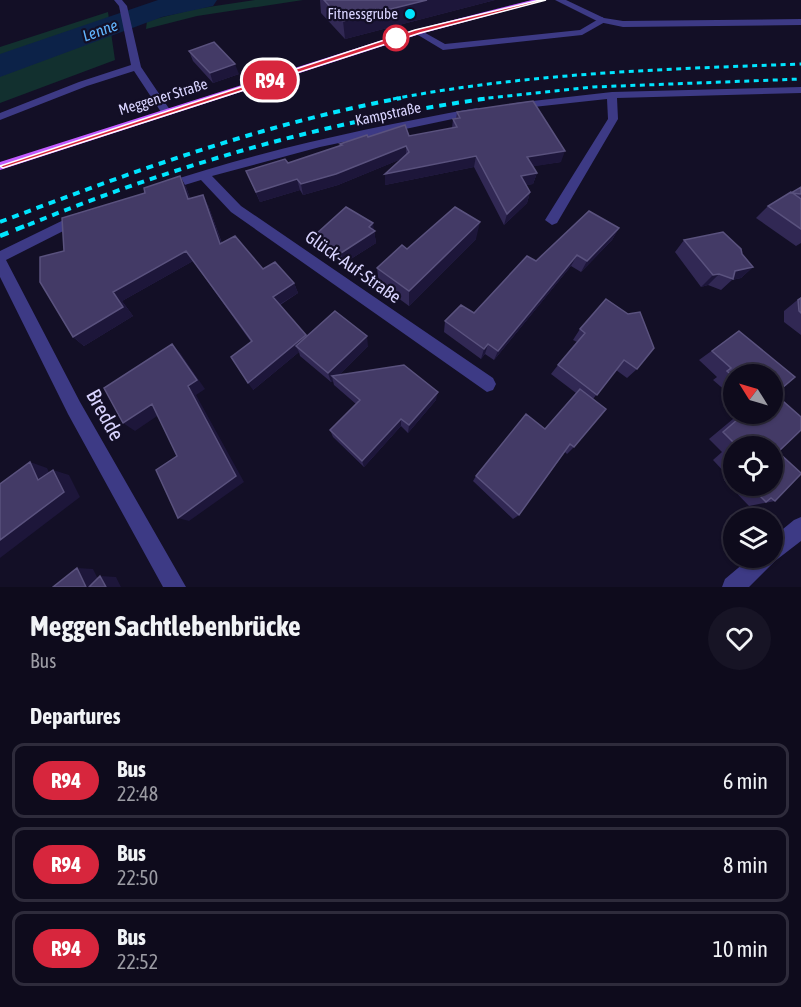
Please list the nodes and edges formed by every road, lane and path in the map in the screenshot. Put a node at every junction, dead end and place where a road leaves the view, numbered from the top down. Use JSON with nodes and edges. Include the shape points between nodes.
{"nodes":[{"id":1,"x":542,"y":0,"type":"edge"},
{"id":2,"x":559,"y":0,"type":"edge"},
{"id":3,"x":120,"y":3,"type":"edge"},
{"id":4,"x":602,"y":20,"type":"junction"},
{"id":5,"x":801,"y":22,"type":"edge"},
{"id":6,"x":417,"y":32,"type":"junction"},
{"id":7,"x":135,"y":62,"type":"junction"},
{"id":8,"x":801,"y":90,"type":"edge"},
{"id":9,"x":612,"y":95,"type":"junction"},
{"id":10,"x":167,"y":113,"type":"junction"},
{"id":11,"x":0,"y":117,"type":"edge"},
{"id":12,"x":0,"y":166,"type":"edge"},
{"id":13,"x":203,"y":174,"type":"junction"},
{"id":14,"x":148,"y":193,"type":"edge"},
{"id":15,"x":93,"y":212,"type":"edge"},
{"id":16,"x":552,"y":220,"type":"dead end"},
{"id":17,"x":0,"y":257,"type":"edge"},
{"id":18,"x":0,"y":263,"type":"edge"},
{"id":19,"x":487,"y":384,"type":"dead end"},
{"id":20,"x":801,"y":527,"type":"edge"},
{"id":21,"x":783,"y":543,"type":"edge"},
{"id":22,"x":755,"y":568,"type":"edge"},
{"id":23,"x":175,"y":587,"type":"edge"},
{"id":24,"x":733,"y":587,"type":"edge"}],
"edges":[{"from":1,"to":6,"type":"main road","name":"Meggener Straße"},
{"from":2,"to":4,"type":"street"},
{"from":3,"to":7,"type":"street"},
{"from":4,"to":5,"type":"street","via":[[642,25]]},
{"from":4,"to":6,"type":"street","via":[[582,32],[443,47]]},
{"from":6,"to":10,"type":"main road","name":"Meggener Straße"},
{"from":7,"to":10,"type":"street"},
{"from":7,"to":11,"type":"street"},
{"from":8,"to":9,"type":"street","name":"Kampstraße"},
{"from":9,"to":13,"type":"street","name":"Kampstraße","via":[[499,108],[387,128]]},
{"from":9,"to":16,"type":"street","via":[[613,119]]},
{"from":10,"to":12,"type":"main road","name":"Meggener Straße"},
{"from":13,"to":14,"type":"street","name":"Kampstraße"},
{"from":13,"to":19,"type":"street","name":"Glück-Auf-Straße","via":[[236,209]]},
{"from":15,"to":17,"type":"street"},
{"from":18,"to":23,"type":"street","name":"Bredde","via":[[74,408]]},
{"from":20,"to":21,"type":"street"},
{"from":22,"to":24,"type":"street"}]}
